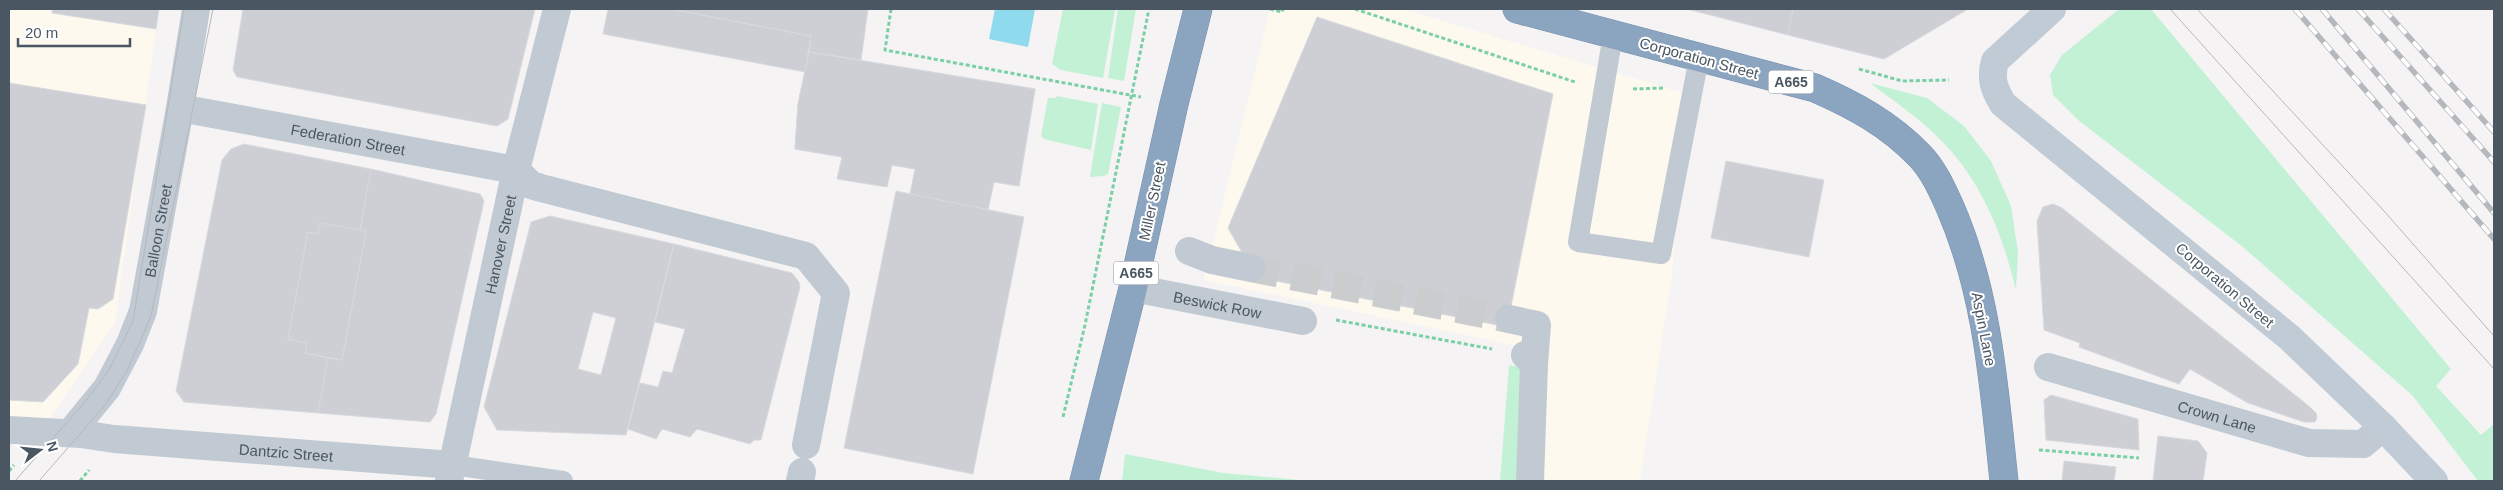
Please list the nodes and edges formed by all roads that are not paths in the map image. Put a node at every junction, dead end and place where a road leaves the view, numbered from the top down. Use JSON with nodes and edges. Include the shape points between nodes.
{"nodes":[{"id":1,"x":196,"y":9,"type":"edge"},
{"id":2,"x":557,"y":9,"type":"edge"},
{"id":3,"x":1198,"y":9,"type":"edge"},
{"id":4,"x":1517,"y":9,"type":"edge"},
{"id":5,"x":2052,"y":9,"type":"edge"},
{"id":6,"x":1613,"y":35,"type":"junction"},
{"id":7,"x":1699,"y":58,"type":"junction"},
{"id":8,"x":180,"y":108,"type":"junction"},
{"id":9,"x":516,"y":170,"type":"junction"},
{"id":10,"x":1939,"y":183,"type":"joint"},
{"id":11,"x":1189,"y":251,"type":"dead end"},
{"id":12,"x":1251,"y":268,"type":"tunnel mouth"},
{"id":13,"x":1133,"y":288,"type":"junction"},
{"id":14,"x":1509,"y":320,"type":"tunnel mouth"},
{"id":15,"x":1303,"y":321,"type":"road end"},
{"id":16,"x":2048,"y":367,"type":"dead end"},
{"id":17,"x":2383,"y":427,"type":"junction"},
{"id":18,"x":9,"y":430,"type":"edge"},
{"id":19,"x":70,"y":433,"type":"junction"},
{"id":20,"x":806,"y":445,"type":"dead end"},
{"id":21,"x":451,"y":473,"type":"edge"},
{"id":22,"x":496,"y":476,"type":"edge"},
{"id":23,"x":563,"y":481,"type":"edge"},
{"id":24,"x":1084,"y":481,"type":"edge"},
{"id":25,"x":1530,"y":481,"type":"edge"},
{"id":26,"x":2004,"y":481,"type":"edge"},
{"id":27,"x":2434,"y":481,"type":"edge"}],
"edges":[{"from":1,"to":8,"type":"street","name":"Balloon Street"},
{"from":2,"to":9,"type":"street","name":"Hanover Street"},
{"from":3,"to":13,"type":"highway","name":"Miller Street","number":"A665"},
{"from":4,"to":6,"type":"highway","name":"Corporation Street","number":"A665"},
{"from":5,"to":17,"type":"street","name":"Corporation Street","via":[[1995,61],[1993,84],[2003,104],[2290,338]]},
{"from":6,"to":7,"type":"highway","name":"Corporation Street","number":"A665"},
{"from":6,"to":7,"type":"lane","via":[[1578,242],[1661,254]]},
{"from":7,"to":10,"type":"highway","name":"Corporation Street","number":"A665","via":[[1815,88],[1855,106],[1874,117],[1921,156]]},
{"from":8,"to":9,"type":"street","name":"Federation Street"},
{"from":8,"to":19,"type":"street","name":"Balloon Street","via":[[143,311],[107,388]]},
{"from":9,"to":20,"type":"street","via":[[531,185],[540,188],[806,256],[836,293]]},
{"from":9,"to":21,"type":"street","name":"Hanover Street"},
{"from":10,"to":26,"type":"highway","name":"Aspin Lane","number":"A665","via":[[1974,277],[1991,357]]},
{"from":11,"to":12,"type":"street","via":[[1212,260]]},
{"from":13,"to":15,"type":"street","name":"Beswick Row"},
{"from":13,"to":24,"type":"highway","name":"Miller Street","number":"A665"},
{"from":14,"to":25,"type":"street","via":[[1537,325],[1520,357]]},
{"from":16,"to":17,"type":"street","name":"Crown Lane","via":[[2309,443],[2363,444]]},
{"from":17,"to":27,"type":"street","name":"Corporation Street"},
{"from":18,"to":19,"type":"street","name":"Dantzic Street"},
{"from":19,"to":21,"type":"street","name":"Dantzic Street"},
{"from":21,"to":22,"type":"lane","name":"Dantzic Street"},
{"from":22,"to":23,"type":"lane","name":"Dantzic Street"}]}
